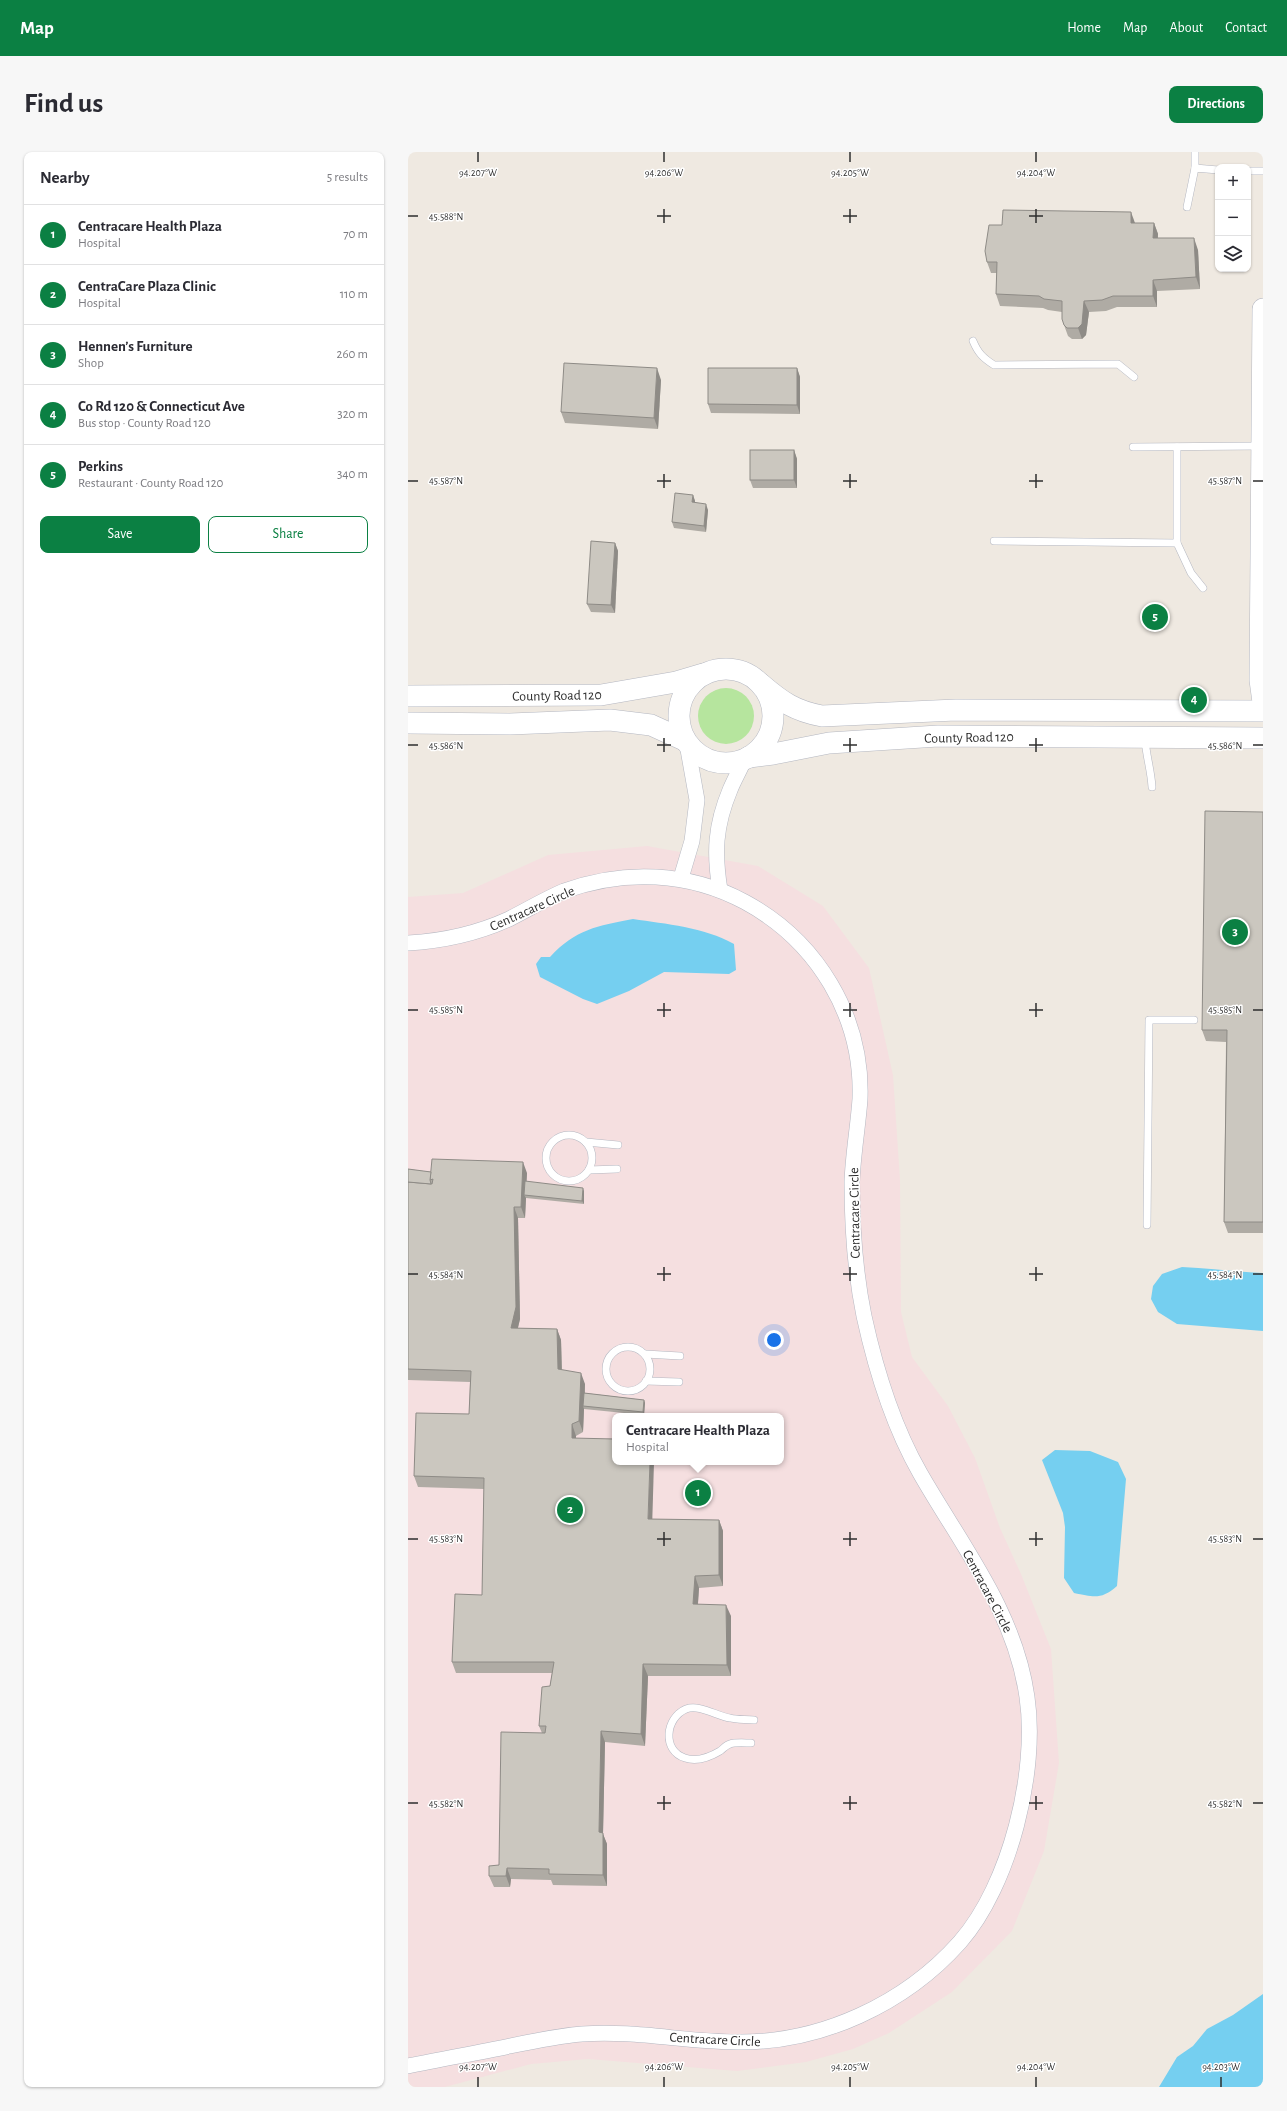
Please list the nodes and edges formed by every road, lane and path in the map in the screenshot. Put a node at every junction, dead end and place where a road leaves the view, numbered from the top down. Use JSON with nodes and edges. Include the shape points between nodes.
{"nodes":[{"id":1,"x":1194,"y":152,"type":"edge"},
{"id":2,"x":1195,"y":168,"type":"junction"},
{"id":3,"x":1215,"y":170,"type":"edge"},
{"id":4,"x":1251,"y":171,"type":"edge"},
{"id":5,"x":1263,"y":171,"type":"edge"},
{"id":6,"x":1187,"y":207,"type":"dead end"},
{"id":7,"x":1263,"y":309,"type":"edge"},
{"id":8,"x":973,"y":341,"type":"dead end"},
{"id":9,"x":1134,"y":377,"type":"dead end"},
{"id":10,"x":1262,"y":446,"type":"edge"},
{"id":11,"x":1133,"y":447,"type":"dead end"},
{"id":12,"x":1176,"y":447,"type":"junction"},
{"id":13,"x":994,"y":541,"type":"dead end"},
{"id":14,"x":1178,"y":543,"type":"junction"},
{"id":15,"x":1203,"y":588,"type":"dead end"},
{"id":16,"x":704,"y":674,"type":"junction"},
{"id":17,"x":761,"y":684,"type":"junction"},
{"id":18,"x":408,"y":696,"type":"edge"},
{"id":19,"x":1263,"y":702,"type":"edge"},
{"id":20,"x":1263,"y":711,"type":"edge"},
{"id":21,"x":408,"y":723,"type":"edge"},
{"id":22,"x":1145,"y":736,"type":"junction"},
{"id":23,"x":1263,"y":738,"type":"edge"},
{"id":24,"x":686,"y":742,"type":"junction"},
{"id":25,"x":746,"y":759,"type":"junction"},
{"id":26,"x":1152,"y":787,"type":"dead end"},
{"id":27,"x":681,"y":878,"type":"junction"},
{"id":28,"x":720,"y":890,"type":"junction"},
{"id":29,"x":408,"y":943,"type":"edge"},
{"id":30,"x":1194,"y":1020,"type":"dead end"},
{"id":31,"x":586,"y":1142,"type":"junction"},
{"id":32,"x":618,"y":1145,"type":"dead end"},
{"id":33,"x":617,"y":1169,"type":"dead end"},
{"id":34,"x":589,"y":1170,"type":"junction"},
{"id":35,"x":1147,"y":1225,"type":"dead end"},
{"id":36,"x":645,"y":1354,"type":"junction"},
{"id":37,"x":680,"y":1356,"type":"dead end"},
{"id":38,"x":646,"y":1381,"type":"junction"},
{"id":39,"x":679,"y":1382,"type":"dead end"},
{"id":40,"x":754,"y":1720,"type":"dead end"},
{"id":41,"x":751,"y":1743,"type":"dead end"},
{"id":42,"x":408,"y":2066,"type":"edge"}],
"edges":[{"from":1,"to":2,"type":"lane"},
{"from":2,"to":3,"type":"lane"},
{"from":2,"to":6,"type":"lane"},
{"from":4,"to":5,"type":"lane"},
{"from":7,"to":10,"type":"street"},
{"from":8,"to":9,"type":"lane","via":[[983,358],[994,365],[1118,364]]},
{"from":10,"to":12,"type":"lane"},
{"from":10,"to":19,"type":"street","via":[[1260,680]]},
{"from":11,"to":12,"type":"lane"},
{"from":12,"to":14,"type":"lane"},
{"from":13,"to":14,"type":"lane"},
{"from":14,"to":15,"type":"lane","via":[[1191,573]]},
{"from":16,"to":17,"type":"street","via":[[715,670],[734,670],[751,676]]},
{"from":16,"to":18,"type":"street","name":"County Road 120","via":[[601,696]]},
{"from":16,"to":24,"type":"street","via":[[692,682],[679,705],[678,719]]},
{"from":17,"to":20,"type":"street","name":"County Road 120","via":[[790,707],[803,713],[822,716],[956,710]]},
{"from":17,"to":25,"type":"street","via":[[770,701],[773,720],[764,744]]},
{"from":21,"to":24,"type":"street","name":"County Road 120","via":[[547,723],[610,720],[651,725]]},
{"from":22,"to":23,"type":"street","name":"County Road 120"},
{"from":22,"to":25,"type":"street","name":"County Road 120","via":[[953,736],[862,740],[829,743]]},
{"from":22,"to":26,"type":"lane"},
{"from":24,"to":25,"type":"street","via":[[707,760],[732,763]]},
{"from":24,"to":27,"type":"street","via":[[697,800],[694,834]]},
{"from":25,"to":28,"type":"street","via":[[730,789],[718,831],[716,863]]},
{"from":27,"to":28,"type":"street","name":"Centracare Circle"},
{"from":27,"to":29,"type":"street","name":"Centracare Circle","via":[[648,875],[591,883],[542,901],[485,929],[453,939]]},
{"from":28,"to":42,"type":"street","name":"Centracare Circle","via":[[749,904],[800,942],[823,970],[839,997],[851,1030],[858,1061],[860,1096],[852,1175],[855,1264],[865,1318],[880,1383],[914,1462],[982,1574],[1015,1644],[1028,1709],[1027,1762],[1018,1819],[999,1875],[985,1906],[961,1940],[933,1968],[902,1992],[839,2023],[809,2034],[772,2041],[736,2042],[588,2033]]},
{"from":30,"to":35,"type":"lane","via":[[1149,1020]]},
{"from":31,"to":32,"type":"lane"},
{"from":31,"to":34,"type":"lane","via":[[592,1155]]},
{"from":31,"to":34,"type":"lane","via":[[579,1137],[564,1135],[551,1143],[546,1157],[550,1172],[563,1180],[578,1179]]},
{"from":33,"to":34,"type":"lane"},
{"from":36,"to":37,"type":"lane"},
{"from":36,"to":38,"type":"lane","via":[[650,1368]]},
{"from":36,"to":38,"type":"lane","via":[[625,1346],[612,1353],[606,1367],[609,1381],[620,1390],[635,1390]]},
{"from":38,"to":39,"type":"lane"},
{"from":40,"to":41,"type":"lane","via":[[730,1718],[687,1708],[676,1714],[669,1727],[673,1751],[685,1758],[701,1760],[730,1744]]}]}
